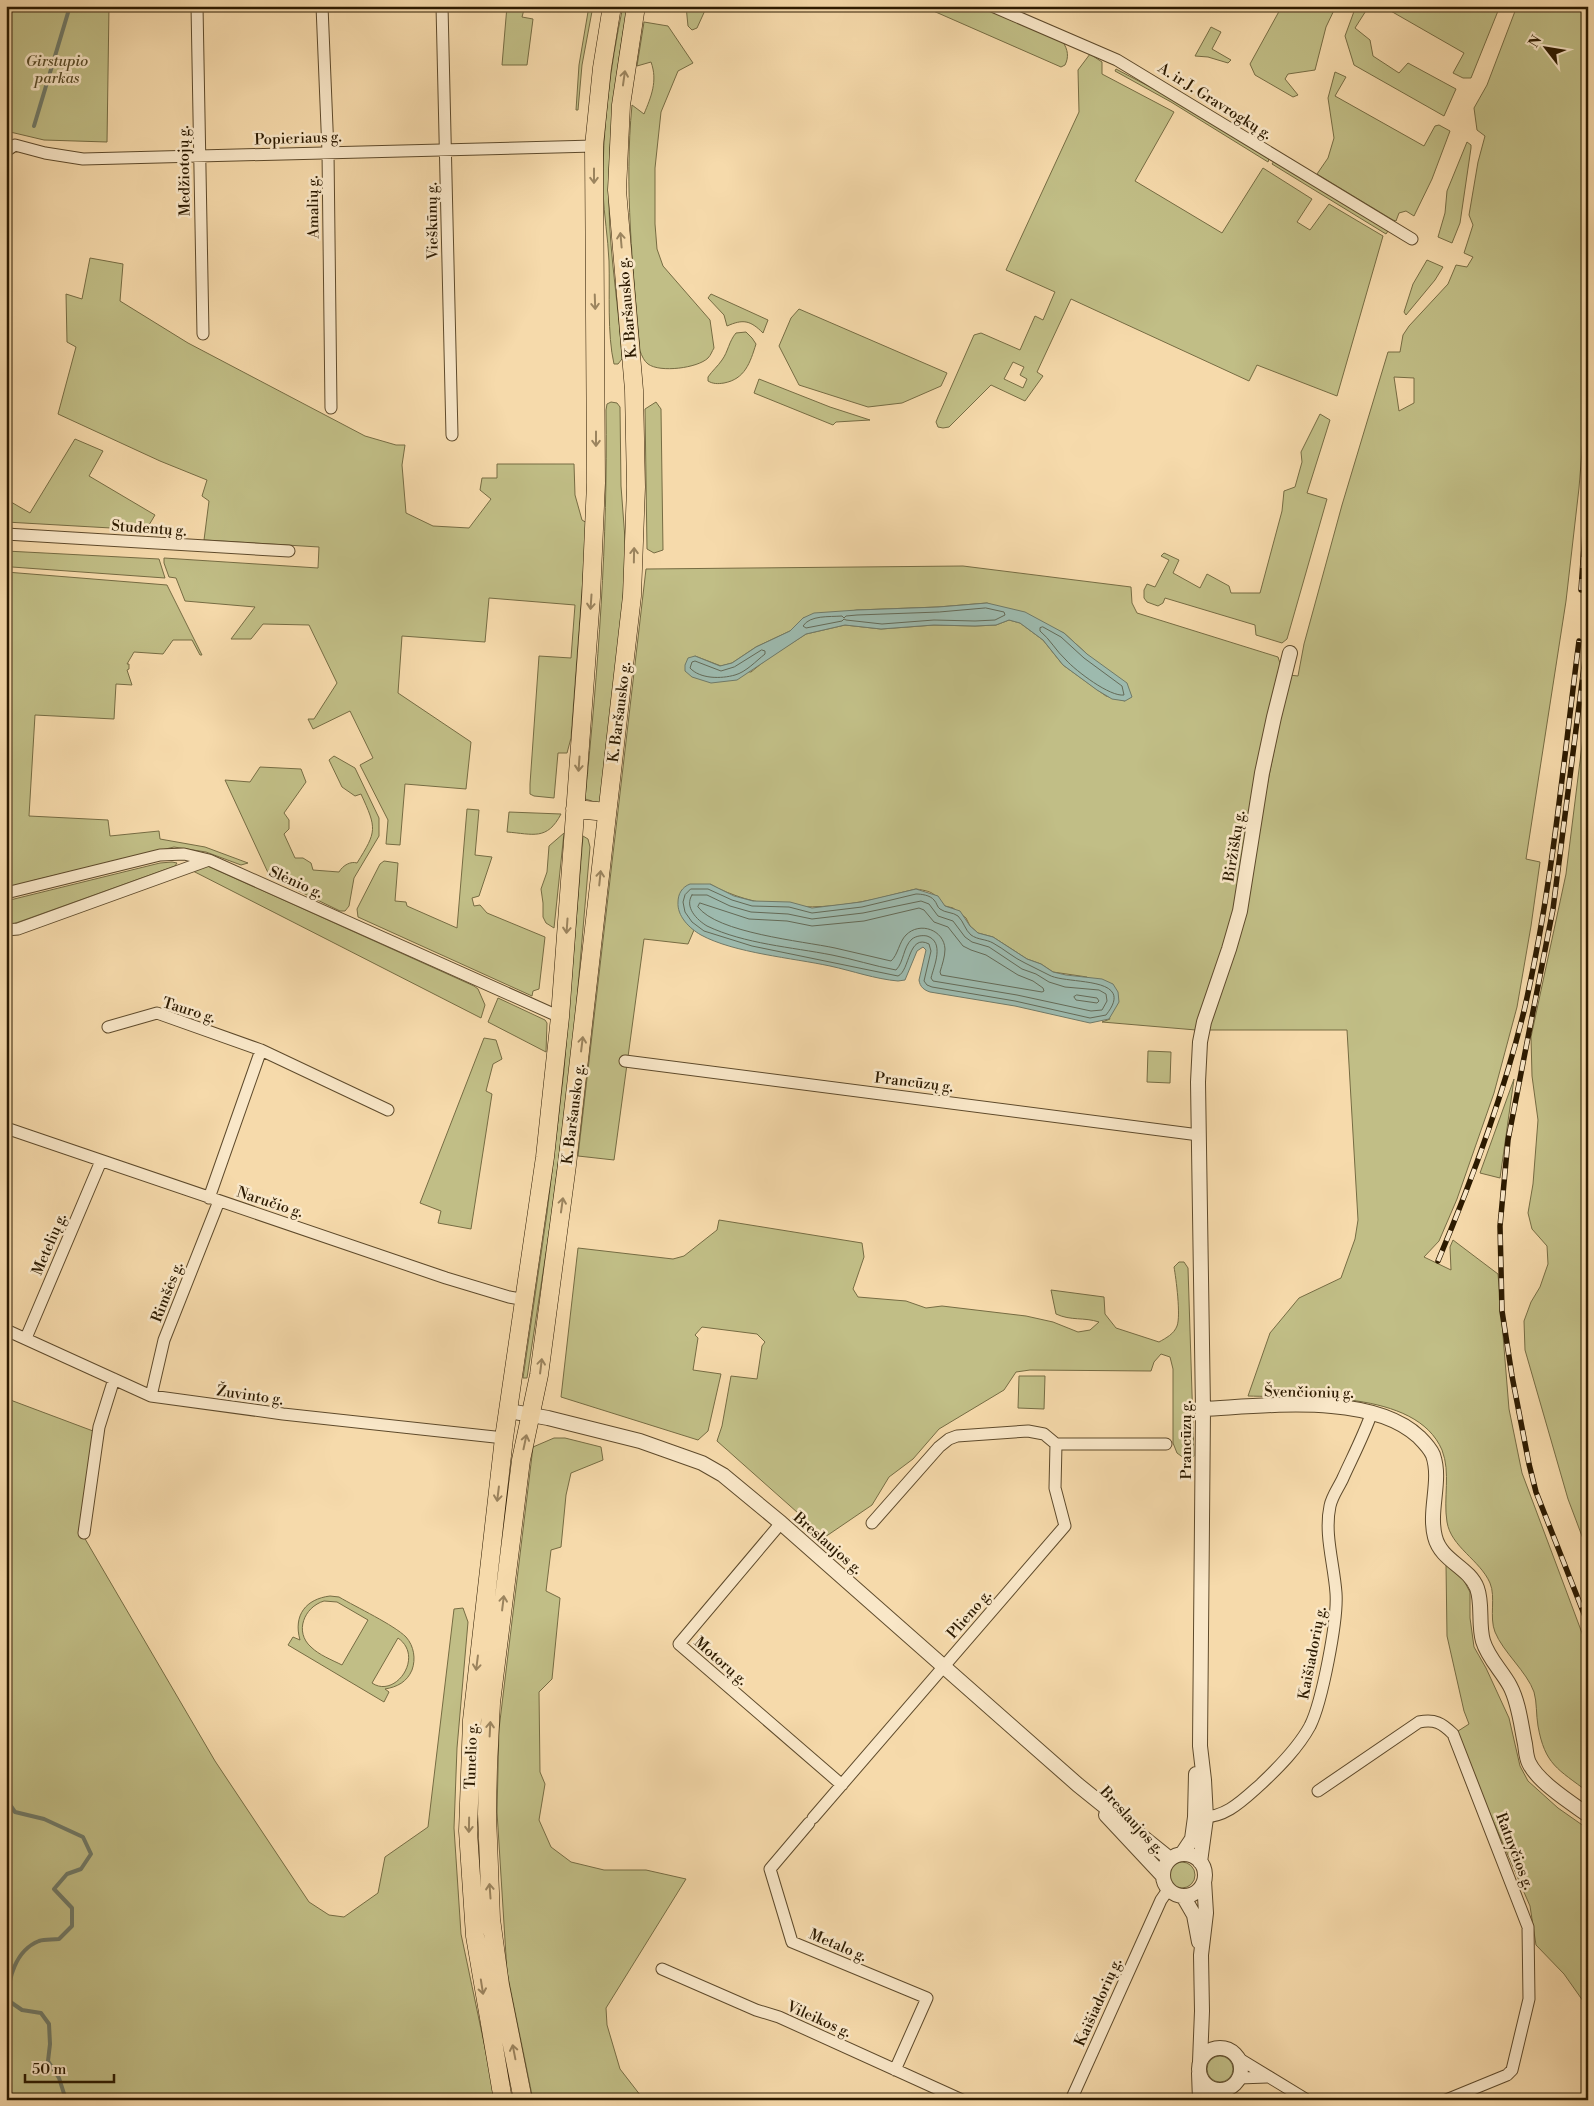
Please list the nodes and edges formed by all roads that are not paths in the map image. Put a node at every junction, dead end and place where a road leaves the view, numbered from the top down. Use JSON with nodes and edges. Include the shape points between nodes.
{"nodes":[{"id":1,"x":197,"y":6,"type":"edge"},
{"id":2,"x":322,"y":6,"type":"edge"},
{"id":3,"x":442,"y":6,"type":"edge"},
{"id":4,"x":612,"y":6,"type":"edge"},
{"id":5,"x":636,"y":6,"type":"edge"},
{"id":6,"x":992,"y":6,"type":"edge"},
{"id":7,"x":594,"y":146,"type":"junction"},
{"id":8,"x":445,"y":151,"type":"junction"},
{"id":9,"x":6,"y":152,"type":"edge"},
{"id":10,"x":328,"y":152,"type":"junction"},
{"id":11,"x":198,"y":157,"type":"junction"},
{"id":12,"x":1412,"y":239,"type":"dead end"},
{"id":13,"x":203,"y":334,"type":"dead end"},
{"id":14,"x":331,"y":408,"type":"dead end"},
{"id":15,"x":452,"y":435,"type":"dead end"},
{"id":16,"x":6,"y":534,"type":"edge"},
{"id":17,"x":289,"y":551,"type":"dead end"},
{"id":18,"x":1290,"y":653,"type":"dead end"},
{"id":19,"x":576,"y":809,"type":"junction"},
{"id":20,"x":607,"y":812,"type":"junction"},
{"id":21,"x":209,"y":860,"type":"junction"},
{"id":22,"x":6,"y":893,"type":"edge"},
{"id":23,"x":6,"y":930,"type":"edge"},
{"id":24,"x":560,"y":1017,"type":"junction"},
{"id":25,"x":108,"y":1026,"type":"dead end"},
{"id":26,"x":1200,"y":1042,"type":"joint"},
{"id":27,"x":261,"y":1050,"type":"junction"},
{"id":28,"x":625,"y":1061,"type":"dead end"},
{"id":29,"x":388,"y":1110,"type":"dead end"},
{"id":30,"x":6,"y":1128,"type":"edge"},
{"id":31,"x":1199,"y":1135,"type":"junction"},
{"id":32,"x":101,"y":1161,"type":"junction"},
{"id":33,"x":214,"y":1199,"type":"junction"},
{"id":34,"x":526,"y":1300,"type":"junction"},
{"id":35,"x":6,"y":1330,"type":"edge"},
{"id":36,"x":26,"y":1338,"type":"junction"},
{"id":37,"x":114,"y":1379,"type":"junction"},
{"id":38,"x":151,"y":1396,"type":"junction"},
{"id":39,"x":1203,"y":1408,"type":"junction"},
{"id":40,"x":509,"y":1411,"type":"junction"},
{"id":41,"x":1372,"y":1412,"type":"junction"},
{"id":42,"x":531,"y":1414,"type":"junction"},
{"id":43,"x":504,"y":1438,"type":"junction"},
{"id":44,"x":1056,"y":1444,"type":"junction"},
{"id":45,"x":1166,"y":1444,"type":"dead end"},
{"id":46,"x":781,"y":1523,"type":"junction"},
{"id":47,"x":872,"y":1523,"type":"dead end"},
{"id":48,"x":84,"y":1533,"type":"dead end"},
{"id":49,"x":944,"y":1666,"type":"junction"},
{"id":50,"x":842,"y":1785,"type":"junction"},
{"id":51,"x":1078,"y":1785,"type":"junction"},
{"id":52,"x":1318,"y":1791,"type":"dead end"},
{"id":53,"x":1588,"y":1815,"type":"edge"},
{"id":54,"x":1200,"y":1817,"type":"junction"},
{"id":55,"x":1176,"y":1857,"type":"junction"},
{"id":56,"x":1200,"y":1862,"type":"junction"},
{"id":57,"x":1163,"y":1876,"type":"junction"},
{"id":58,"x":1204,"y":1881,"type":"junction"},
{"id":59,"x":1168,"y":1890,"type":"junction"},
{"id":60,"x":1183,"y":1896,"type":"junction"},
{"id":61,"x":1201,"y":1955,"type":"junction"},
{"id":62,"x":662,"y":1969,"type":"dead end"},
{"id":63,"x":1202,"y":2011,"type":"junction"},
{"id":64,"x":1220,"y":2047,"type":"junction"},
{"id":65,"x":1238,"y":2058,"type":"junction"},
{"id":66,"x":1199,"y":2067,"type":"junction"},
{"id":67,"x":895,"y":2070,"type":"junction"},
{"id":68,"x":1267,"y":2077,"type":"junction"},
{"id":69,"x":1239,"y":2078,"type":"junction"},
{"id":70,"x":1217,"y":2095,"type":"edge"},
{"id":71,"x":504,"y":2100,"type":"edge"},
{"id":72,"x":523,"y":2100,"type":"edge"},
{"id":73,"x":962,"y":2100,"type":"edge"},
{"id":74,"x":1071,"y":2100,"type":"edge"},
{"id":75,"x":1200,"y":2100,"type":"edge"},
{"id":76,"x":1307,"y":2100,"type":"edge"},
{"id":77,"x":1446,"y":2100,"type":"edge"}],
"edges":[{"from":1,"to":11,"type":"street","name":"Medžiotojų g."},
{"from":2,"to":10,"type":"street","name":"Amalių g."},
{"from":3,"to":8,"type":"street","name":"Vieškūnų g."},
{"from":4,"to":7,"type":"main road","name":"K. Baršausko g."},
{"from":20,"to":5,"type":"main road","name":"K. Baršausko g.","one_way":true,"via":[[634,569],[634,390],[617,190],[620,105]]},
{"from":6,"to":12,"type":"street","name":"A. ir J. Gravrogkų g.","via":[[1117,60]]},
{"from":7,"to":8,"type":"street","name":"Popieriaus g."},
{"from":7,"to":19,"type":"main road","name":"K. Baršausko g.","one_way":true,"via":[[596,482]]},
{"from":8,"to":10,"type":"street","name":"Popieriaus g."},
{"from":8,"to":15,"type":"street","name":"Vieškūnų g."},
{"from":9,"to":11,"type":"street","name":"Popieriaus g.","via":[[15,145],[83,159]]},
{"from":10,"to":11,"type":"street","name":"Popieriaus g."},
{"from":10,"to":14,"type":"street","name":"Amalių g."},
{"from":11,"to":13,"type":"street","name":"Medžiotojų g."},
{"from":16,"to":17,"type":"street","name":"Studentų g."},
{"from":18,"to":26,"type":"street","name":"Biržiškų g.","via":[[1262,773],[1240,911]]},
{"from":19,"to":20,"type":"main road"},
{"from":19,"to":24,"type":"main road","name":"K. Baršausko g.","one_way":true},
{"from":42,"to":20,"type":"main road","name":"K. Baršausko g.","one_way":true,"via":[[540,1375],[567,1165]]},
{"from":21,"to":22,"type":"street","name":"Slėnio g.","via":[[184,854],[160,855]]},
{"from":21,"to":23,"type":"street"},
{"from":21,"to":24,"type":"street","name":"Slėnio g."},
{"from":24,"to":34,"type":"main road","name":"K. Baršausko g."},
{"from":25,"to":27,"type":"street","name":"Tauro g.","via":[[157,1013]]},
{"from":26,"to":31,"type":"street","name":"Prancūzų g."},
{"from":27,"to":29,"type":"street","name":"Tauro g."},
{"from":27,"to":33,"type":"street"},
{"from":28,"to":31,"type":"street","name":"Prancūzų g."},
{"from":30,"to":32,"type":"street","name":"Naručio g."},
{"from":31,"to":39,"type":"street","name":"Prancūzų g."},
{"from":32,"to":33,"type":"street","name":"Naručio g."},
{"from":32,"to":36,"type":"street","name":"Metelių g."},
{"from":33,"to":34,"type":"street","name":"Naručio g.","via":[[446,1278],[509,1298]]},
{"from":33,"to":38,"type":"street","name":"Rimšės g.","via":[[164,1340]]},
{"from":34,"to":40,"type":"main road","name":"K. Baršausko g."},
{"from":35,"to":36,"type":"street","name":"Žuvinto g."},
{"from":36,"to":37,"type":"street","name":"Žuvinto g."},
{"from":37,"to":38,"type":"street","name":"Žuvinto g."},
{"from":37,"to":48,"type":"street","via":[[98,1427]]},
{"from":38,"to":43,"type":"street","name":"Žuvinto g."},
{"from":39,"to":41,"type":"street","name":"Švenčionių g.","via":[[1299,1406]]},
{"from":39,"to":54,"type":"street","name":"Prancūzų g.","via":[[1200,1746],[1204,1780]]},
{"from":40,"to":42,"type":"street","name":"Breslaujos g."},
{"from":40,"to":43,"type":"main road","name":"Tunelio g."},
{"from":41,"to":53,"type":"street","name":"Švenčionių g.","via":[[1406,1426],[1425,1442],[1432,1454],[1436,1471],[1435,1538],[1441,1551],[1473,1579],[1478,1590],[1483,1642],[1510,1686],[1529,1764],[1552,1788]]},
{"from":41,"to":54,"type":"street","name":"Kaišiadorių g.","via":[[1330,1505],[1328,1532],[1337,1609],[1310,1725],[1294,1749],[1238,1804],[1224,1813]]},
{"from":42,"to":46,"type":"street","name":"Breslaujos g.","via":[[640,1441],[702,1463],[722,1475]]},
{"from":72,"to":42,"type":"main road","name":"Tunelio g.","one_way":true,"via":[[500,1985],[491,1918],[487,1814],[491,1703],[521,1460]]},
{"from":43,"to":71,"type":"main road","name":"Tunelio g.","one_way":true,"via":[[475,1676],[468,1831],[475,1936]]},
{"from":44,"to":45,"type":"street"},
{"from":44,"to":47,"type":"street","via":[[1044,1434],[1028,1431],[949,1439]]},
{"from":44,"to":49,"type":"street","name":"Plieno g.","via":[[1056,1488],[1065,1526]]},
{"from":46,"to":49,"type":"street","name":"Breslaujos g."},
{"from":46,"to":50,"type":"street","name":"Motorų g.","via":[[679,1644]]},
{"from":49,"to":50,"type":"street","name":"Plieno g."},
{"from":49,"to":51,"type":"street","name":"Breslaujos g."},
{"from":50,"to":67,"type":"street","name":"Metalo g.","via":[[770,1869],[792,1942],[926,1998]]},
{"from":51,"to":55,"type":"street","name":"Breslaujos g."},
{"from":51,"to":57,"type":"street","name":"Breslaujos g."},
{"from":52,"to":77,"type":"street","name":"Ratnyčios g.","via":[[1419,1722],[1431,1720],[1442,1724],[1453,1734],[1528,1927],[1529,1999],[1512,2070],[1507,2076]]},
{"from":54,"to":55,"type":"street","name":"Prancūzų g.","via":[[1192,1839]]},
{"from":54,"to":56,"type":"street","name":"Prancūzų g."},
{"from":55,"to":56,"type":"street","via":[[1195,1857]]},
{"from":55,"to":57,"type":"street","via":[[1166,1864]]},
{"from":56,"to":58,"type":"street"},
{"from":57,"to":59,"type":"street"},
{"from":58,"to":60,"type":"street","via":[[1196,1892]]},
{"from":58,"to":61,"type":"street","via":[[1206,1912]]},
{"from":59,"to":60,"type":"street"},
{"from":59,"to":74,"type":"street","name":"Kaišiadorių g."},
{"from":60,"to":61,"type":"street","via":[[1194,1915]]},
{"from":61,"to":63,"type":"street"},
{"from":62,"to":67,"type":"street","name":"Vileikos g."},
{"from":63,"to":64,"type":"street","via":[[1209,2034]]},
{"from":63,"to":66,"type":"street"},
{"from":64,"to":65,"type":"street","via":[[1230,2050]]},
{"from":64,"to":66,"type":"street","via":[[1210,2050]]},
{"from":65,"to":68,"type":"street"},
{"from":65,"to":69,"type":"street"},
{"from":66,"to":70,"type":"street","via":[[1204,2083]]},
{"from":66,"to":75,"type":"street"},
{"from":67,"to":73,"type":"street","name":"Vileikos g."},
{"from":68,"to":69,"type":"street"},
{"from":68,"to":76,"type":"street"},
{"from":69,"to":70,"type":"street"}]}
